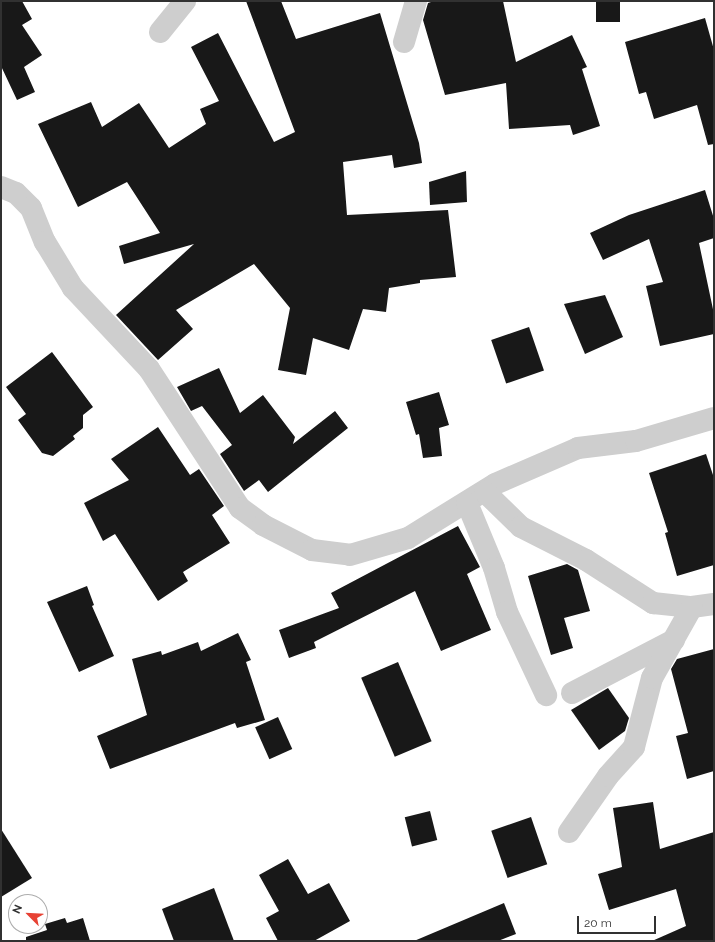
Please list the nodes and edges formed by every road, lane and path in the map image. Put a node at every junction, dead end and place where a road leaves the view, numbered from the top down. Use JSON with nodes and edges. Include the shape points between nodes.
{"nodes":[{"id":1,"x":185,"y":1,"type":"edge"},
{"id":2,"x":416,"y":1,"type":"edge"},
{"id":3,"x":160,"y":32,"type":"dead end"},
{"id":4,"x":404,"y":42,"type":"dead end"},
{"id":5,"x":1,"y":187,"type":"edge"},
{"id":6,"x":714,"y":418,"type":"edge"},
{"id":7,"x":485,"y":492,"type":"junction"},
{"id":8,"x":466,"y":503,"type":"junction"},
{"id":9,"x":714,"y":604,"type":"edge"},
{"id":10,"x":692,"y":607,"type":"junction"},
{"id":11,"x":675,"y":640,"type":"junction"},
{"id":12,"x":572,"y":693,"type":"dead end"},
{"id":13,"x":546,"y":696,"type":"dead end"},
{"id":14,"x":569,"y":832,"type":"dead end"}],
"edges":[{"from":1,"to":3,"type":"street"},
{"from":2,"to":4,"type":"street"},
{"from":5,"to":8,"type":"street","via":[[16,193],[31,208],[45,242],[73,288],[149,369],[240,508],[263,525],[312,550],[350,555],[408,538]]},
{"from":6,"to":7,"type":"street","via":[[636,441],[578,448],[495,484]]},
{"from":7,"to":8,"type":"street"},
{"from":7,"to":10,"type":"street","via":[[521,528],[586,560],[653,603]]},
{"from":8,"to":13,"type":"street","via":[[494,568],[507,612]]},
{"from":9,"to":10,"type":"street"},
{"from":10,"to":11,"type":"street"},
{"from":11,"to":12,"type":"street"},
{"from":11,"to":14,"type":"street","via":[[652,678],[634,747],[608,776]]}]}
